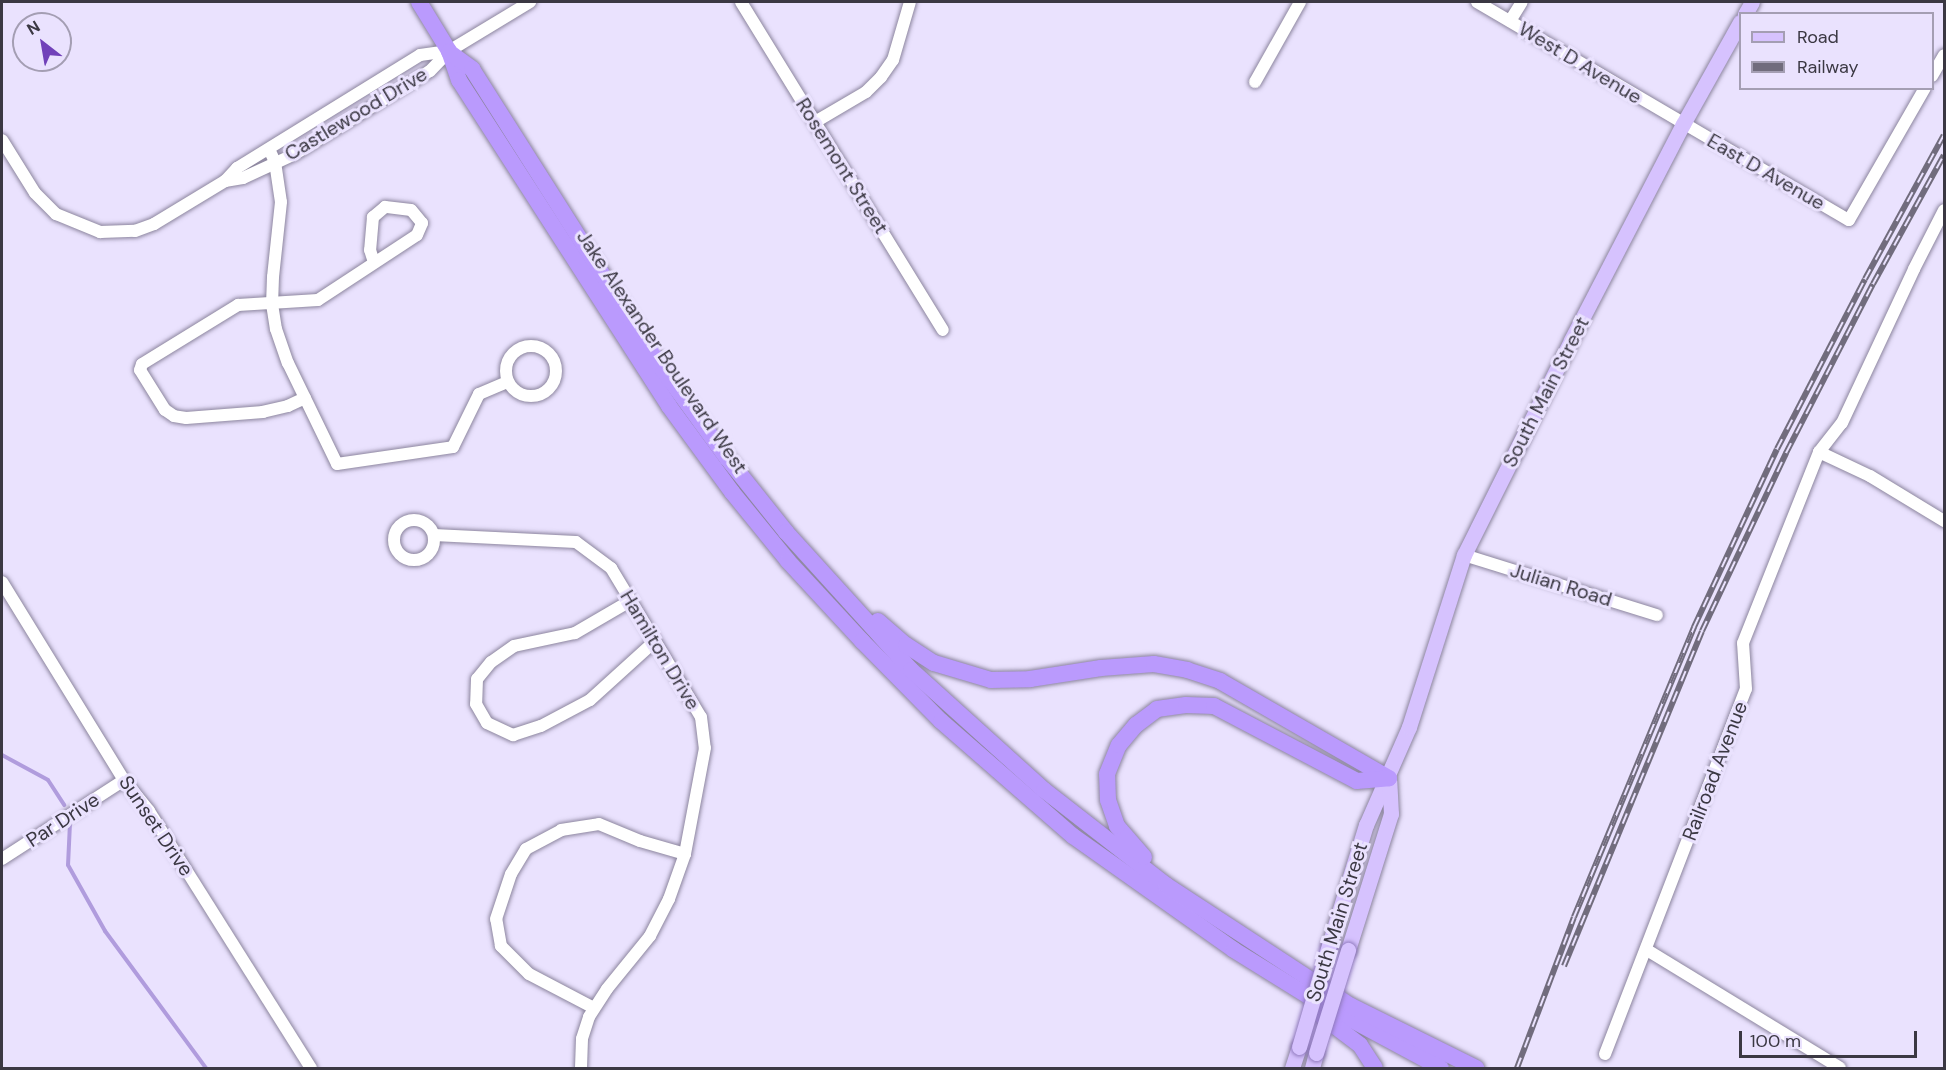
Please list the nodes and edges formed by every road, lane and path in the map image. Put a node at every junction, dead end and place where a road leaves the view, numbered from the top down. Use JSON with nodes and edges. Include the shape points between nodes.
{"nodes":[{"id":1,"x":419,"y":2,"type":"edge"},
{"id":2,"x":530,"y":2,"type":"edge"},
{"id":3,"x":741,"y":2,"type":"edge"},
{"id":4,"x":910,"y":2,"type":"edge"},
{"id":5,"x":1300,"y":2,"type":"edge"},
{"id":6,"x":1477,"y":2,"type":"edge"},
{"id":7,"x":1522,"y":2,"type":"edge"},
{"id":8,"x":1510,"y":21,"type":"junction"},
{"id":9,"x":1739,"y":24,"type":"edge"},
{"id":10,"x":448,"y":51,"type":"junction"},
{"id":11,"x":1944,"y":55,"type":"edge"},
{"id":12,"x":1934,"y":72,"type":"edge"},
{"id":13,"x":1255,"y":82,"type":"dead end"},
{"id":14,"x":1924,"y":90,"type":"edge"},
{"id":15,"x":815,"y":122,"type":"junction"},
{"id":16,"x":1683,"y":124,"type":"junction"},
{"id":17,"x":2,"y":140,"type":"edge"},
{"id":18,"x":269,"y":148,"type":"junction"},
{"id":19,"x":275,"y":162,"type":"junction"},
{"id":20,"x":225,"y":181,"type":"junction"},
{"id":21,"x":1944,"y":210,"type":"edge"},
{"id":22,"x":374,"y":262,"type":"junction"},
{"id":23,"x":272,"y":303,"type":"junction"},
{"id":24,"x":943,"y":330,"type":"dead end"},
{"id":25,"x":645,"y":342,"type":"junction"},
{"id":26,"x":507,"y":382,"type":"junction"},
{"id":27,"x":305,"y":398,"type":"junction"},
{"id":28,"x":1819,"y":452,"type":"junction"},
{"id":29,"x":1944,"y":521,"type":"edge"},
{"id":30,"x":434,"y":535,"type":"dead end"},
{"id":31,"x":1464,"y":555,"type":"junction"},
{"id":32,"x":2,"y":582,"type":"edge"},
{"id":33,"x":630,"y":601,"type":"junction"},
{"id":34,"x":1657,"y":615,"type":"dead end"},
{"id":35,"x":654,"y":642,"type":"junction"},
{"id":36,"x":1389,"y":778,"type":"junction"},
{"id":37,"x":124,"y":780,"type":"junction"},
{"id":38,"x":685,"y":854,"type":"junction"},
{"id":39,"x":2,"y":859,"type":"edge"},
{"id":40,"x":1238,"y":944,"type":"junction"},
{"id":41,"x":1647,"y":950,"type":"junction"},
{"id":42,"x":594,"y":1008,"type":"junction"},
{"id":43,"x":1605,"y":1054,"type":"dead end"},
{"id":44,"x":311,"y":1068,"type":"edge"},
{"id":45,"x":581,"y":1068,"type":"edge"},
{"id":46,"x":1292,"y":1068,"type":"edge"},
{"id":47,"x":1312,"y":1068,"type":"edge"},
{"id":48,"x":1375,"y":1068,"type":"edge"},
{"id":49,"x":1441,"y":1068,"type":"edge"},
{"id":50,"x":1476,"y":1068,"type":"edge"},
{"id":51,"x":1840,"y":1068,"type":"edge"}],
"edges":[{"from":1,"to":10,"type":"highway","name":"Jake Alexander Boulevard West"},
{"from":2,"to":10,"type":"street","name":"Castlewood Drive"},
{"from":3,"to":15,"type":"street","name":"Rosemont Street"},
{"from":4,"to":15,"type":"street","via":[[893,60],[882,77],[866,92]]},
{"from":5,"to":13,"type":"street"},
{"from":6,"to":8,"type":"street","name":"West D Avenue"},
{"from":7,"to":8,"type":"street"},
{"from":8,"to":16,"type":"street","name":"West D Avenue"},
{"from":9,"to":16,"type":"main road","name":"South Main Street"},
{"from":10,"to":18,"type":"street","name":"Castlewood Drive","via":[[420,56]]},
{"from":10,"to":19,"type":"street","name":"Castlewood Drive","via":[[430,71],[295,154]]},
{"from":10,"to":25,"type":"highway","name":"Jake Alexander Boulevard West","via":[[472,69]]},
{"from":10,"to":40,"type":"highway","name":"Jake Alexander Boulevard West","via":[[459,80],[669,406],[789,561],[940,721],[1073,836]]},
{"from":11,"to":12,"type":"street"},
{"from":14,"to":16,"type":"street","name":"East D Avenue","via":[[1849,220]]},
{"from":15,"to":24,"type":"street","name":"Rosemont Street"},
{"from":16,"to":31,"type":"main road","name":"South Main Street"},
{"from":17,"to":20,"type":"street","name":"Castlewood Drive","via":[[43,202],[71,222],[100,232],[135,231],[154,224]]},
{"from":18,"to":19,"type":"street"},
{"from":18,"to":20,"type":"street","name":"Castlewood Drive","via":[[237,168]]},
{"from":19,"to":20,"type":"street","name":"Castlewood Drive","via":[[243,178]]},
{"from":19,"to":23,"type":"street","via":[[281,210]]},
{"from":21,"to":28,"type":"street","name":"Railroad Avenue","via":[[1842,423]]},
{"from":22,"to":22,"type":"street","via":[[370,250],[373,217],[385,207],[411,210],[422,222],[417,236]]},
{"from":22,"to":23,"type":"street","via":[[318,300]]},
{"from":23,"to":27,"type":"street","via":[[283,350]]},
{"from":23,"to":27,"type":"street","via":[[238,306],[142,364],[140,370],[165,410],[174,416],[263,412]]},
{"from":25,"to":36,"type":"highway","via":[[682,382],[806,541],[871,614],[934,663],[991,680],[1030,680],[1154,664],[1187,670],[1220,681]]},
{"from":25,"to":40,"type":"highway","via":[[727,458],[786,532],[911,670],[1044,790]]},
{"from":26,"to":26,"type":"street","via":[[506,362],[519,347],[540,346],[555,359],[556,379],[542,394],[522,396]]},
{"from":26,"to":27,"type":"street","via":[[479,394],[453,447],[337,464]]},
{"from":28,"to":29,"type":"street","via":[[1870,476]]},
{"from":28,"to":41,"type":"street","name":"Railroad Avenue","via":[[1743,643],[1746,689]]},
{"from":30,"to":33,"type":"street","name":"Hamilton Drive","via":[[576,542],[611,568]]},
{"from":31,"to":34,"type":"street","name":"Julian Road"},
{"from":31,"to":36,"type":"main road","name":"South Main Street"},
{"from":32,"to":37,"type":"street","name":"Sunset Drive"},
{"from":33,"to":35,"type":"street","name":"Hamilton Drive"},
{"from":33,"to":35,"type":"street","via":[[575,633],[514,646],[477,679],[476,704],[488,723],[513,735],[541,726],[590,700]]},
{"from":35,"to":38,"type":"street","name":"Hamilton Drive","via":[[701,717],[705,748]]},
{"from":36,"to":40,"type":"highway","via":[[1357,781],[1214,706],[1157,709],[1136,725],[1119,745],[1107,774],[1108,800],[1117,826],[1135,850]]},
{"from":36,"to":46,"type":"main road","name":"South Main Street","bridge":true,"via":[[1366,825]]},
{"from":36,"to":47,"type":"main road","name":"South Main Street","bridge":true,"via":[[1391,814]]},
{"from":37,"to":39,"type":"street","name":"Par Drive"},
{"from":37,"to":44,"type":"street","name":"Sunset Drive","via":[[155,821]]},
{"from":38,"to":42,"type":"street","name":"Hamilton Drive","via":[[650,936]]},
{"from":38,"to":42,"type":"street","via":[[599,824],[561,830],[526,849],[511,873],[496,919],[501,946],[529,974]]},
{"from":40,"to":48,"type":"highway","via":[[1269,982],[1340,1027],[1360,1045]]},
{"from":40,"to":49,"type":"highway","via":[[1313,999]]},
{"from":40,"to":50,"type":"highway"},
{"from":41,"to":43,"type":"street","name":"Railroad Avenue"},
{"from":41,"to":51,"type":"street"},
{"from":42,"to":45,"type":"street","name":"Hamilton Drive","via":[[582,1038]]}]}
